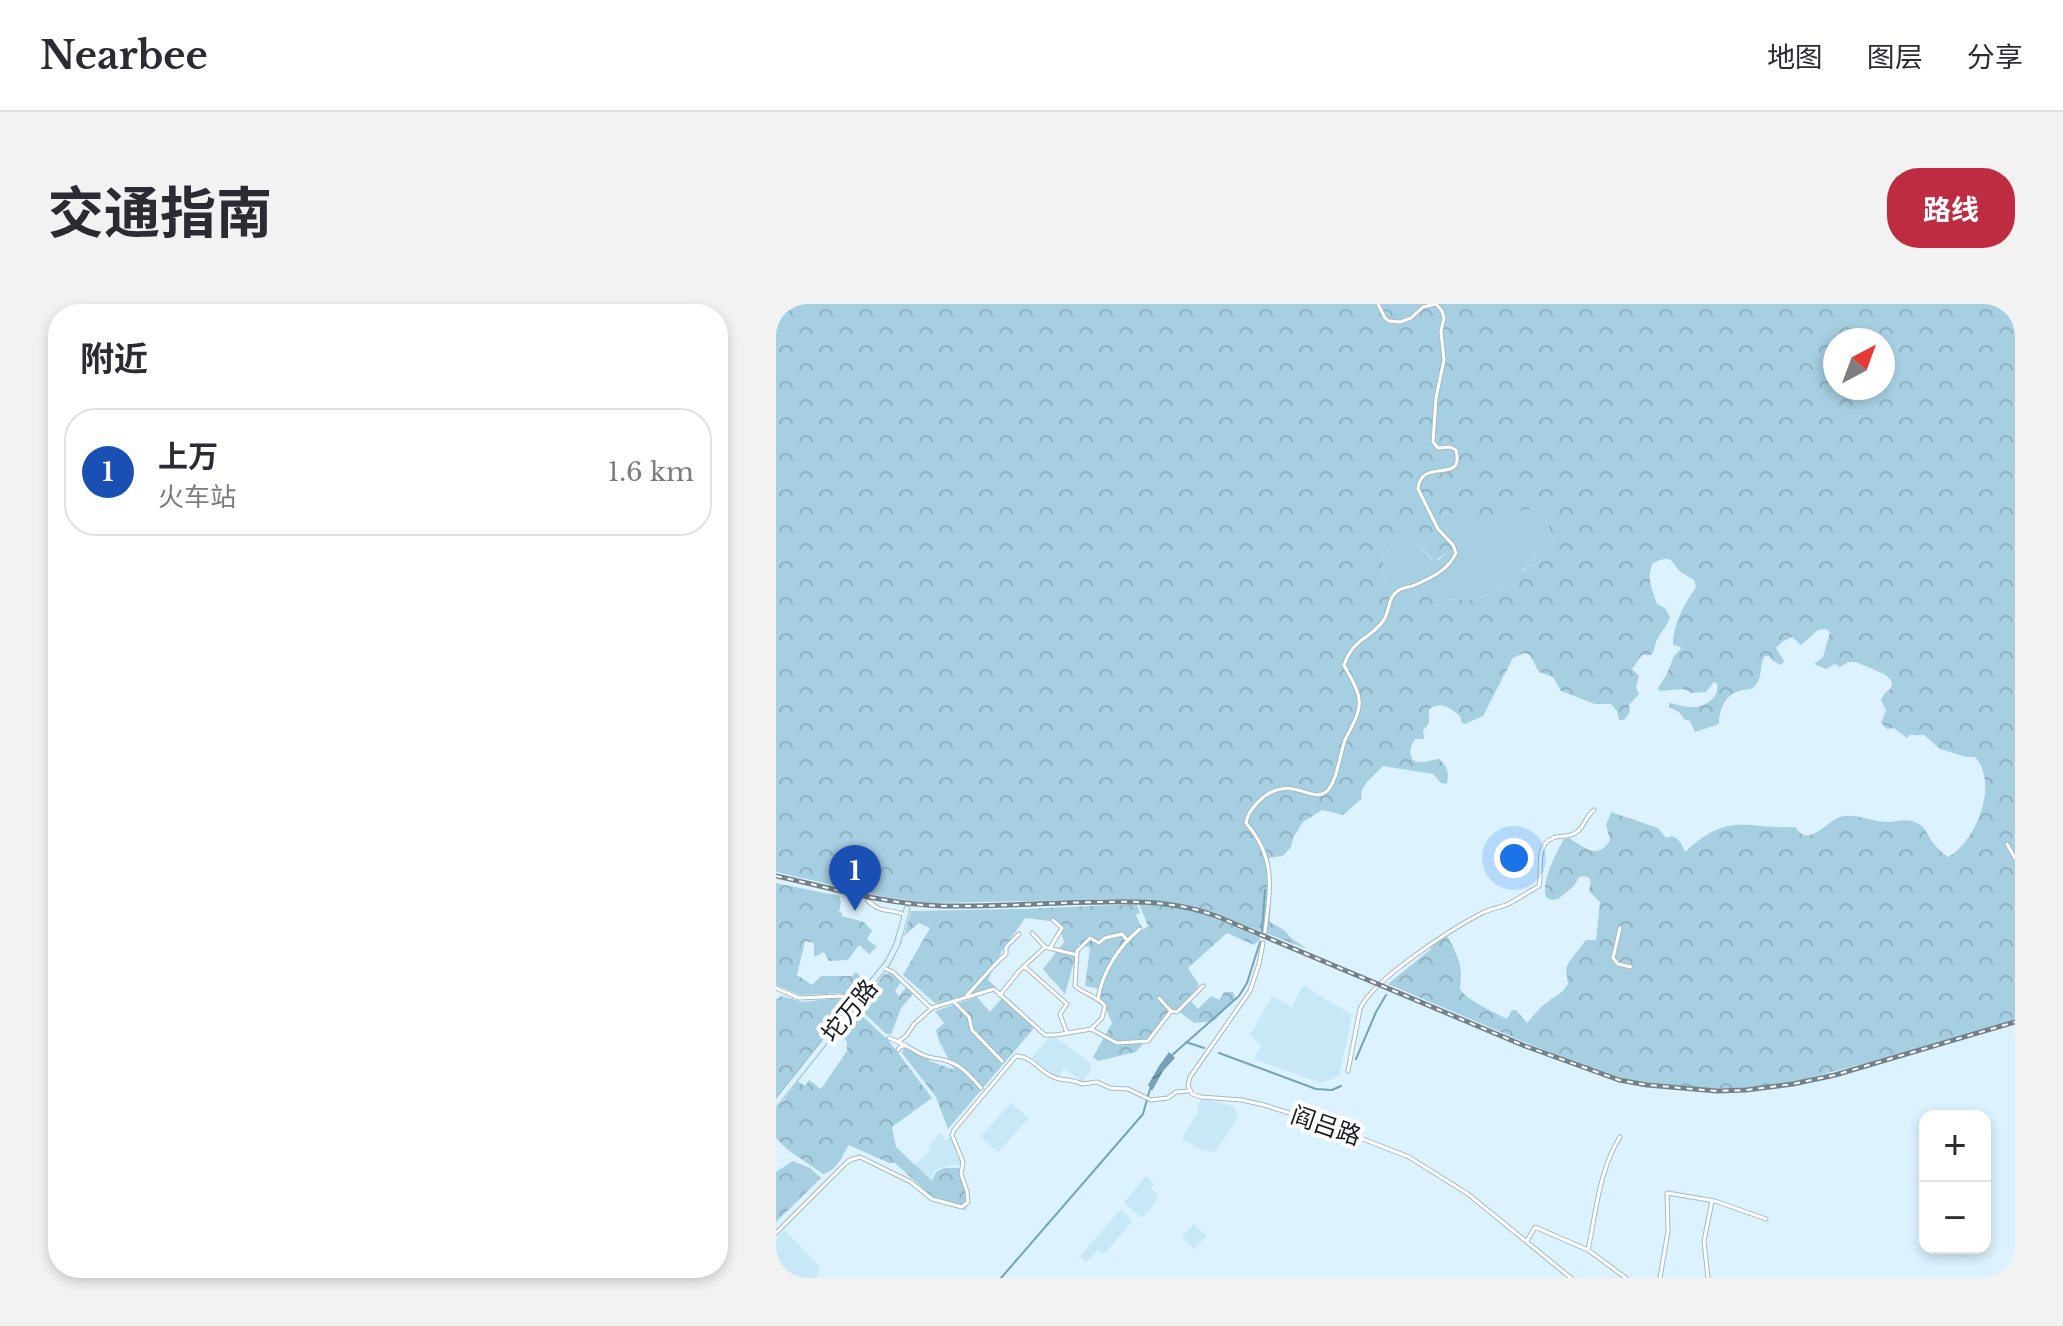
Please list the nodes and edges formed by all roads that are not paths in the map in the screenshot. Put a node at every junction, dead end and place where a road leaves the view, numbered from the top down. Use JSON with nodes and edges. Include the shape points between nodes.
{"nodes":[{"id":1,"x":1378,"y":304,"type":"edge"},
{"id":2,"x":1594,"y":810,"type":"dead end"},
{"id":3,"x":2007,"y":844,"type":"dead end"},
{"id":4,"x":2015,"y":858,"type":"edge"},
{"id":5,"x":868,"y":901,"type":"dead end"},
{"id":6,"x":906,"y":912,"type":"joint"},
{"id":7,"x":1053,"y":920,"type":"dead end"},
{"id":8,"x":1620,"y":928,"type":"dead end"},
{"id":9,"x":1140,"y":929,"type":"dead end"},
{"id":10,"x":1265,"y":932,"type":"dead end"},
{"id":11,"x":1032,"y":933,"type":"dead end"},
{"id":12,"x":1019,"y":934,"type":"dead end"},
{"id":13,"x":1127,"y":940,"type":"junction"},
{"id":14,"x":1263,"y":943,"type":"dead end"},
{"id":15,"x":1048,"y":947,"type":"junction"},
{"id":16,"x":1077,"y":955,"type":"junction"},
{"id":17,"x":1024,"y":966,"type":"junction"},
{"id":18,"x":1631,"y":967,"type":"dead end"},
{"id":19,"x":884,"y":968,"type":"junction"},
{"id":20,"x":1203,"y":986,"type":"dead end"},
{"id":21,"x":776,"y":988,"type":"edge"},
{"id":22,"x":1000,"y":995,"type":"junction"},
{"id":23,"x":964,"y":998,"type":"junction"},
{"id":24,"x":1159,"y":998,"type":"dead end"},
{"id":25,"x":1098,"y":1000,"type":"junction"},
{"id":26,"x":954,"y":1002,"type":"junction"},
{"id":27,"x":855,"y":1004,"type":"junction"},
{"id":28,"x":932,"y":1008,"type":"junction"},
{"id":29,"x":1171,"y":1011,"type":"junction"},
{"id":30,"x":1091,"y":1029,"type":"junction"},
{"id":31,"x":1067,"y":1033,"type":"junction"},
{"id":32,"x":889,"y":1038,"type":"dead end"},
{"id":33,"x":899,"y":1041,"type":"junction"},
{"id":34,"x":906,"y":1045,"type":"junction"},
{"id":35,"x":898,"y":1050,"type":"dead end"},
{"id":36,"x":1002,"y":1061,"type":"dead end"},
{"id":37,"x":1348,"y":1071,"type":"dead end"},
{"id":38,"x":981,"y":1088,"type":"dead end"},
{"id":39,"x":1190,"y":1091,"type":"junction"},
{"id":40,"x":776,"y":1103,"type":"edge"},
{"id":41,"x":1620,"y":1137,"type":"dead end"},
{"id":42,"x":1712,"y":1201,"type":"junction"},
{"id":43,"x":1766,"y":1219,"type":"dead end"},
{"id":44,"x":776,"y":1233,"type":"edge"},
{"id":45,"x":1527,"y":1241,"type":"junction"},
{"id":46,"x":1588,"y":1250,"type":"junction"},
{"id":47,"x":1571,"y":1278,"type":"edge"},
{"id":48,"x":1626,"y":1278,"type":"edge"},
{"id":49,"x":1660,"y":1278,"type":"edge"},
{"id":50,"x":1708,"y":1278,"type":"edge"}],
"edges":[{"from":1,"to":10,"type":"street","via":[[1389,321],[1405,321],[1436,304],[1442,311],[1444,360],[1433,442],[1438,448],[1456,450],[1458,457],[1449,471],[1423,475],[1418,489],[1456,553],[1446,569],[1391,597],[1384,618],[1348,653],[1344,665],[1360,697],[1359,708],[1327,791],[1311,794],[1281,788],[1268,792],[1248,813],[1246,823],[1266,852],[1270,876]]},
{"from":2,"to":37,"type":"street","via":[[1578,831],[1544,845],[1539,886],[1445,936],[1364,1000]]},
{"from":3,"to":4,"type":"street"},
{"from":5,"to":6,"type":"street","via":[[880,911]]},
{"from":6,"to":19,"type":"main road","name":"坨万路"},
{"from":7,"to":15,"type":"street","via":[[1062,928]]},
{"from":8,"to":18,"type":"street","via":[[1613,958]]},
{"from":9,"to":13,"type":"street"},
{"from":11,"to":15,"type":"street"},
{"from":12,"to":23,"type":"street"},
{"from":13,"to":16,"type":"street","via":[[1122,934],[1099,943],[1090,938]]},
{"from":13,"to":25,"type":"street","via":[[1103,980]]},
{"from":14,"to":39,"type":"street","via":[[1250,991],[1190,1077]]},
{"from":15,"to":16,"type":"street"},
{"from":15,"to":17,"type":"street"},
{"from":16,"to":25,"type":"street","via":[[1075,986]]},
{"from":17,"to":22,"type":"street"},
{"from":17,"to":31,"type":"street","via":[[1067,1004],[1060,1014]]},
{"from":19,"to":27,"type":"main road","name":"坨万路"},
{"from":19,"to":28,"type":"street"},
{"from":20,"to":29,"type":"street","via":[[1177,1012]]},
{"from":21,"to":27,"type":"street","via":[[799,998],[842,996]]},
{"from":22,"to":23,"type":"street","via":[[994,989]]},
{"from":22,"to":31,"type":"street","via":[[1045,1035]]},
{"from":23,"to":26,"type":"street"},
{"from":24,"to":29,"type":"street"},
{"from":25,"to":30,"type":"street","via":[[1105,1006]]},
{"from":26,"to":28,"type":"street"},
{"from":26,"to":36,"type":"street"},
{"from":27,"to":40,"type":"main road","name":"坨万路"},
{"from":28,"to":33,"type":"street"},
{"from":29,"to":30,"type":"street","via":[[1148,1041],[1117,1043]]},
{"from":30,"to":31,"type":"street"},
{"from":32,"to":33,"type":"street"},
{"from":33,"to":34,"type":"street"},
{"from":34,"to":35,"type":"street"},
{"from":34,"to":38,"type":"street","via":[[932,1059],[955,1063]]},
{"from":39,"to":44,"type":"street","via":[[1151,1100],[1097,1082],[1057,1079],[1016,1056],[952,1135],[963,1162],[968,1202],[962,1207],[932,1199],[911,1182],[860,1157],[845,1164]]},
{"from":39,"to":45,"type":"street","name":"阎吕路","via":[[1201,1097],[1259,1103],[1409,1157],[1468,1194]]},
{"from":41,"to":46,"type":"street","via":[[1603,1177]]},
{"from":42,"to":43,"type":"street"},
{"from":42,"to":49,"type":"street","via":[[1667,1193],[1668,1231]]},
{"from":42,"to":50,"type":"street","via":[[1704,1241]]},
{"from":45,"to":46,"type":"street","via":[[1535,1227]]},
{"from":45,"to":47,"type":"street","name":"阎吕路"},
{"from":46,"to":48,"type":"street"}]}
